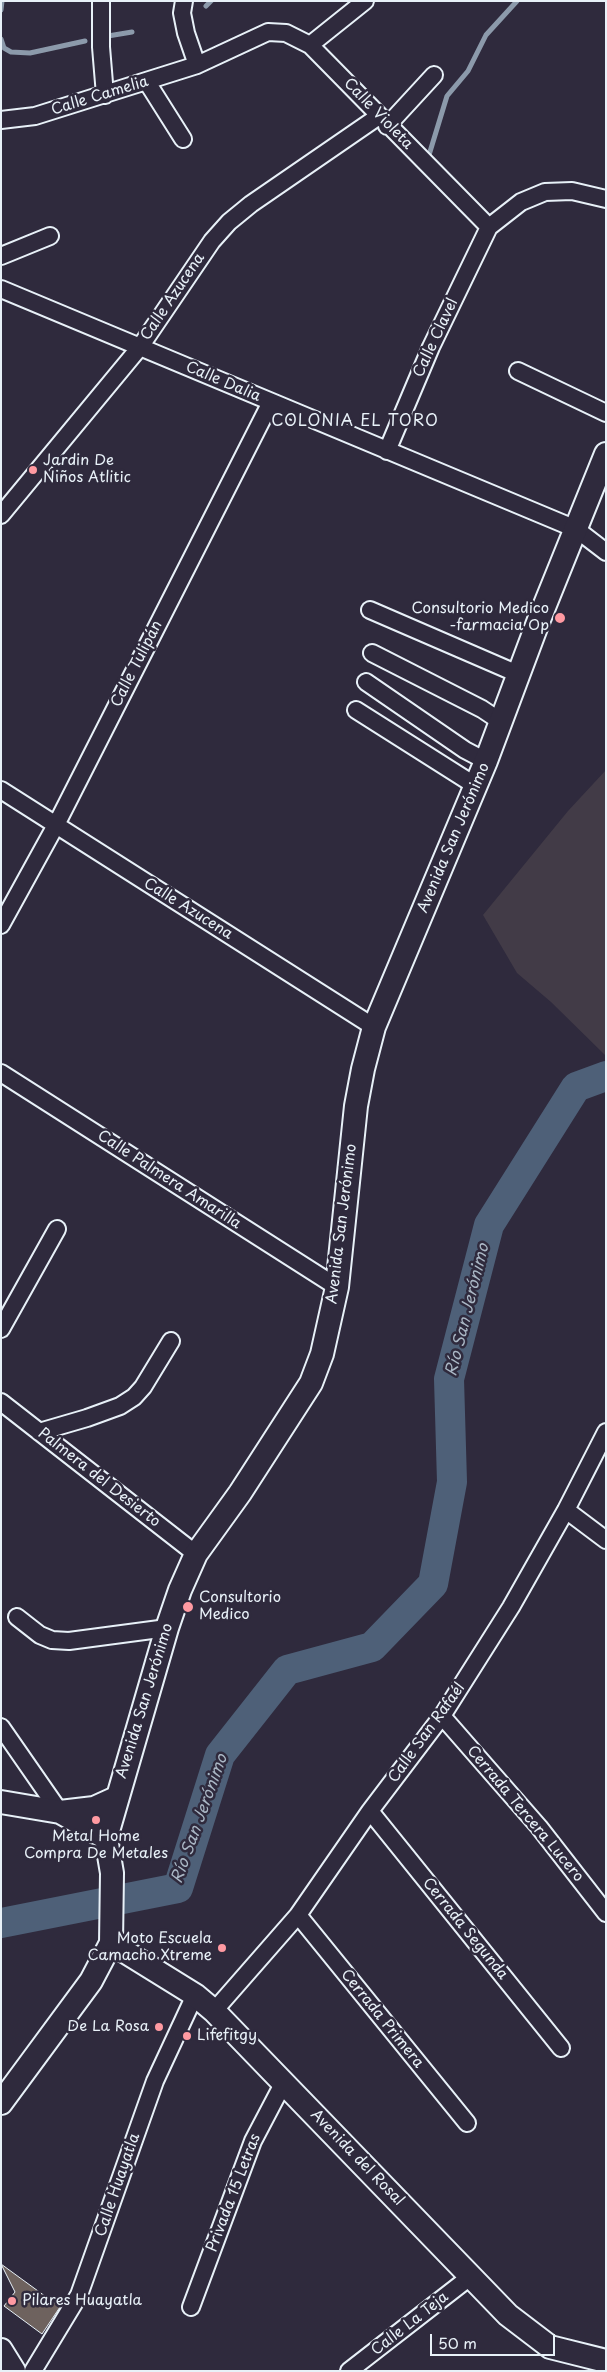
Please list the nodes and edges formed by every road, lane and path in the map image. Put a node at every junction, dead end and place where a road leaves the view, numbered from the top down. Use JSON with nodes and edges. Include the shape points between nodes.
{"nodes":[{"id":1,"x":101,"y":1,"type":"edge"},
{"id":2,"x":184,"y":1,"type":"edge"},
{"id":3,"x":365,"y":1,"type":"edge"},
{"id":4,"x":310,"y":45,"type":"junction"},
{"id":5,"x":197,"y":65,"type":"junction"},
{"id":6,"x":434,"y":75,"type":"dead end"},
{"id":7,"x":147,"y":82,"type":"junction"},
{"id":8,"x":105,"y":95,"type":"junction"},
{"id":9,"x":1,"y":120,"type":"edge"},
{"id":10,"x":383,"y":121,"type":"junction"},
{"id":11,"x":183,"y":139,"type":"dead end"},
{"id":12,"x":606,"y":199,"type":"edge"},
{"id":13,"x":489,"y":226,"type":"junction"},
{"id":14,"x":50,"y":236,"type":"dead end"},
{"id":15,"x":1,"y":256,"type":"edge"},
{"id":16,"x":1,"y":289,"type":"edge"},
{"id":17,"x":140,"y":347,"type":"junction"},
{"id":18,"x":518,"y":372,"type":"dead end"},
{"id":19,"x":271,"y":402,"type":"junction"},
{"id":20,"x":606,"y":412,"type":"edge"},
{"id":21,"x":387,"y":451,"type":"junction"},
{"id":22,"x":606,"y":454,"type":"edge"},
{"id":23,"x":1,"y":515,"type":"edge"},
{"id":24,"x":576,"y":529,"type":"junction"},
{"id":25,"x":606,"y":552,"type":"edge"},
{"id":26,"x":370,"y":610,"type":"dead end"},
{"id":27,"x":372,"y":653,"type":"dead end"},
{"id":28,"x":518,"y":674,"type":"junction"},
{"id":29,"x":366,"y":682,"type":"dead end"},
{"id":30,"x":356,"y":710,"type":"dead end"},
{"id":31,"x":500,"y":721,"type":"junction"},
{"id":32,"x":486,"y":761,"type":"junction"},
{"id":33,"x":476,"y":786,"type":"junction"},
{"id":34,"x":1,"y":790,"type":"edge"},
{"id":35,"x":56,"y":825,"type":"junction"},
{"id":36,"x":1,"y":925,"type":"edge"},
{"id":37,"x":374,"y":1027,"type":"junction"},
{"id":38,"x":1,"y":1073,"type":"edge"},
{"id":39,"x":58,"y":1229,"type":"dead end"},
{"id":40,"x":337,"y":1287,"type":"junction"},
{"id":41,"x":1,"y":1329,"type":"edge"},
{"id":42,"x":171,"y":1341,"type":"dead end"},
{"id":43,"x":1,"y":1402,"type":"edge"},
{"id":44,"x":39,"y":1432,"type":"junction"},
{"id":45,"x":606,"y":1432,"type":"edge"},
{"id":46,"x":566,"y":1510,"type":"junction"},
{"id":47,"x":606,"y":1540,"type":"edge"},
{"id":48,"x":196,"y":1554,"type":"junction"},
{"id":49,"x":17,"y":1617,"type":"dead end"},
{"id":50,"x":167,"y":1628,"type":"junction"},
{"id":51,"x":442,"y":1716,"type":"junction"},
{"id":52,"x":1,"y":1726,"type":"edge"},
{"id":53,"x":116,"y":1798,"type":"junction"},
{"id":54,"x":1,"y":1802,"type":"edge"},
{"id":55,"x":370,"y":1811,"type":"junction"},
{"id":56,"x":60,"y":1812,"type":"junction"},
{"id":57,"x":106,"y":1838,"type":"junction"},
{"id":58,"x":606,"y":1913,"type":"edge"},
{"id":59,"x":298,"y":1914,"type":"junction"},
{"id":60,"x":112,"y":1934,"type":"junction"},
{"id":61,"x":194,"y":1995,"type":"junction"},
{"id":62,"x":214,"y":2011,"type":"junction"},
{"id":63,"x":561,"y":2048,"type":"dead end"},
{"id":64,"x":284,"y":2082,"type":"junction"},
{"id":65,"x":5,"y":2093,"type":"edge"},
{"id":66,"x":467,"y":2124,"type":"dead end"},
{"id":67,"x":470,"y":2277,"type":"junction"},
{"id":68,"x":191,"y":2307,"type":"dead end"},
{"id":69,"x":1,"y":2350,"type":"edge"},
{"id":70,"x":606,"y":2361,"type":"edge"},
{"id":71,"x":14,"y":2371,"type":"edge"},
{"id":72,"x":33,"y":2371,"type":"edge"},
{"id":73,"x":349,"y":2371,"type":"edge"}],
"edges":[{"from":1,"to":8,"type":"street"},
{"from":2,"to":5,"type":"street","via":[[182,12],[186,33]]},
{"from":3,"to":4,"type":"street"},
{"from":4,"to":5,"type":"street","name":"Calle Violeta","via":[[286,33],[268,32]]},
{"from":4,"to":10,"type":"street","name":"Calle Violeta"},
{"from":5,"to":7,"type":"street","name":"Calle Camelia"},
{"from":6,"to":10,"type":"street","name":"Calle Azucena"},
{"from":7,"to":8,"type":"street","name":"Calle Camelia"},
{"from":7,"to":11,"type":"street"},
{"from":8,"to":9,"type":"street","name":"Calle Camelia","via":[[35,116]]},
{"from":10,"to":13,"type":"street","name":"Calle Violeta"},
{"from":10,"to":17,"type":"street","name":"Calle Azucena","via":[[259,198],[229,222],[212,241]]},
{"from":12,"to":13,"type":"street","via":[[572,191],[545,192],[521,202]]},
{"from":13,"to":21,"type":"street","name":"Calle Clavel","via":[[431,347]]},
{"from":14,"to":15,"type":"street"},
{"from":16,"to":17,"type":"street","name":"Calle Dalia"},
{"from":17,"to":19,"type":"street","name":"Calle Dalia"},
{"from":17,"to":23,"type":"street","name":"Calle Azucena"},
{"from":18,"to":20,"type":"street"},
{"from":19,"to":21,"type":"street","name":"Calle Dalia"},
{"from":19,"to":35,"type":"street","name":"Calle Tulipán"},
{"from":21,"to":24,"type":"street","name":"Calle Dalia"},
{"from":22,"to":24,"type":"main road","name":"Avenida San Jerónimo"},
{"from":24,"to":25,"type":"street","name":"Calle Dalia"},
{"from":24,"to":28,"type":"main road","name":"Avenida San Jerónimo"},
{"from":26,"to":28,"type":"street"},
{"from":27,"to":31,"type":"street"},
{"from":28,"to":31,"type":"main road","name":"Avenida San Jerónimo"},
{"from":29,"to":32,"type":"street"},
{"from":30,"to":33,"type":"street"},
{"from":31,"to":32,"type":"main road","name":"Avenida San Jerónimo"},
{"from":32,"to":33,"type":"main road","name":"Avenida San Jerónimo"},
{"from":33,"to":37,"type":"main road","name":"Avenida San Jerónimo"},
{"from":34,"to":35,"type":"street","name":"Calle Azucena"},
{"from":35,"to":36,"type":"street","name":"Calle Tulipán"},
{"from":35,"to":37,"type":"street","name":"Calle Azucena"},
{"from":37,"to":40,"type":"main road","name":"Avenida San Jerónimo","via":[[356,1106]]},
{"from":38,"to":40,"type":"street","name":"Calle Palmera Amarilla"},
{"from":39,"to":41,"type":"street"},
{"from":40,"to":48,"type":"main road","name":"Avenida San Jerónimo","via":[[322,1354],[311,1383]]},
{"from":42,"to":44,"type":"street","via":[[134,1397],[120,1406]]},
{"from":43,"to":44,"type":"street","name":"Palmera del Desierto"},
{"from":44,"to":48,"type":"street","name":"Palmera del Desierto"},
{"from":45,"to":46,"type":"street","name":"Calle San Rafaél"},
{"from":46,"to":47,"type":"street"},
{"from":46,"to":51,"type":"street","name":"Calle San Rafaél","via":[[511,1607]]},
{"from":48,"to":50,"type":"main road","name":"Avenida San Jerónimo"},
{"from":49,"to":50,"type":"street","via":[[52,1640],[69,1641]]},
{"from":50,"to":53,"type":"main road","name":"Avenida San Jerónimo"},
{"from":51,"to":55,"type":"street","name":"Calle San Rafaél"},
{"from":51,"to":58,"type":"street","name":"Cerrada Tercera Lucero","via":[[538,1827]]},
{"from":52,"to":56,"type":"street"},
{"from":53,"to":56,"type":"main road","via":[[94,1808]]},
{"from":53,"to":57,"type":"main road","name":"Avenida San Jerónimo"},
{"from":54,"to":56,"type":"main road"},
{"from":55,"to":59,"type":"street","name":"Calle San Rafaél"},
{"from":55,"to":63,"type":"street","name":"Cerrada Segunda"},
{"from":56,"to":57,"type":"main road"},
{"from":57,"to":60,"type":"main road","name":"Avenida San Jerónimo","via":[[112,1873]]},
{"from":59,"to":62,"type":"street","name":"Calle San Rafaél"},
{"from":59,"to":66,"type":"street","name":"Cerrada Primera"},
{"from":60,"to":61,"type":"main road","name":"Avenida del Rosal"},
{"from":60,"to":65,"type":"main road","name":"Avenida San Jerónimo","via":[[91,1981]]},
{"from":61,"to":62,"type":"main road","name":"Avenida del Rosal"},
{"from":61,"to":72,"type":"street","name":"Calle Huayatla","via":[[155,2081],[79,2295]]},
{"from":62,"to":64,"type":"main road","name":"Avenida del Rosal"},
{"from":64,"to":67,"type":"main road","name":"Avenida del Rosal"},
{"from":64,"to":68,"type":"street","name":"Privada 15 Letras","via":[[253,2141]]},
{"from":67,"to":70,"type":"main road","name":"Avenida del Rosal","via":[[508,2316],[550,2347]]},
{"from":67,"to":73,"type":"street","name":"Calle La Teja"},
{"from":69,"to":71,"type":"main road"}]}
